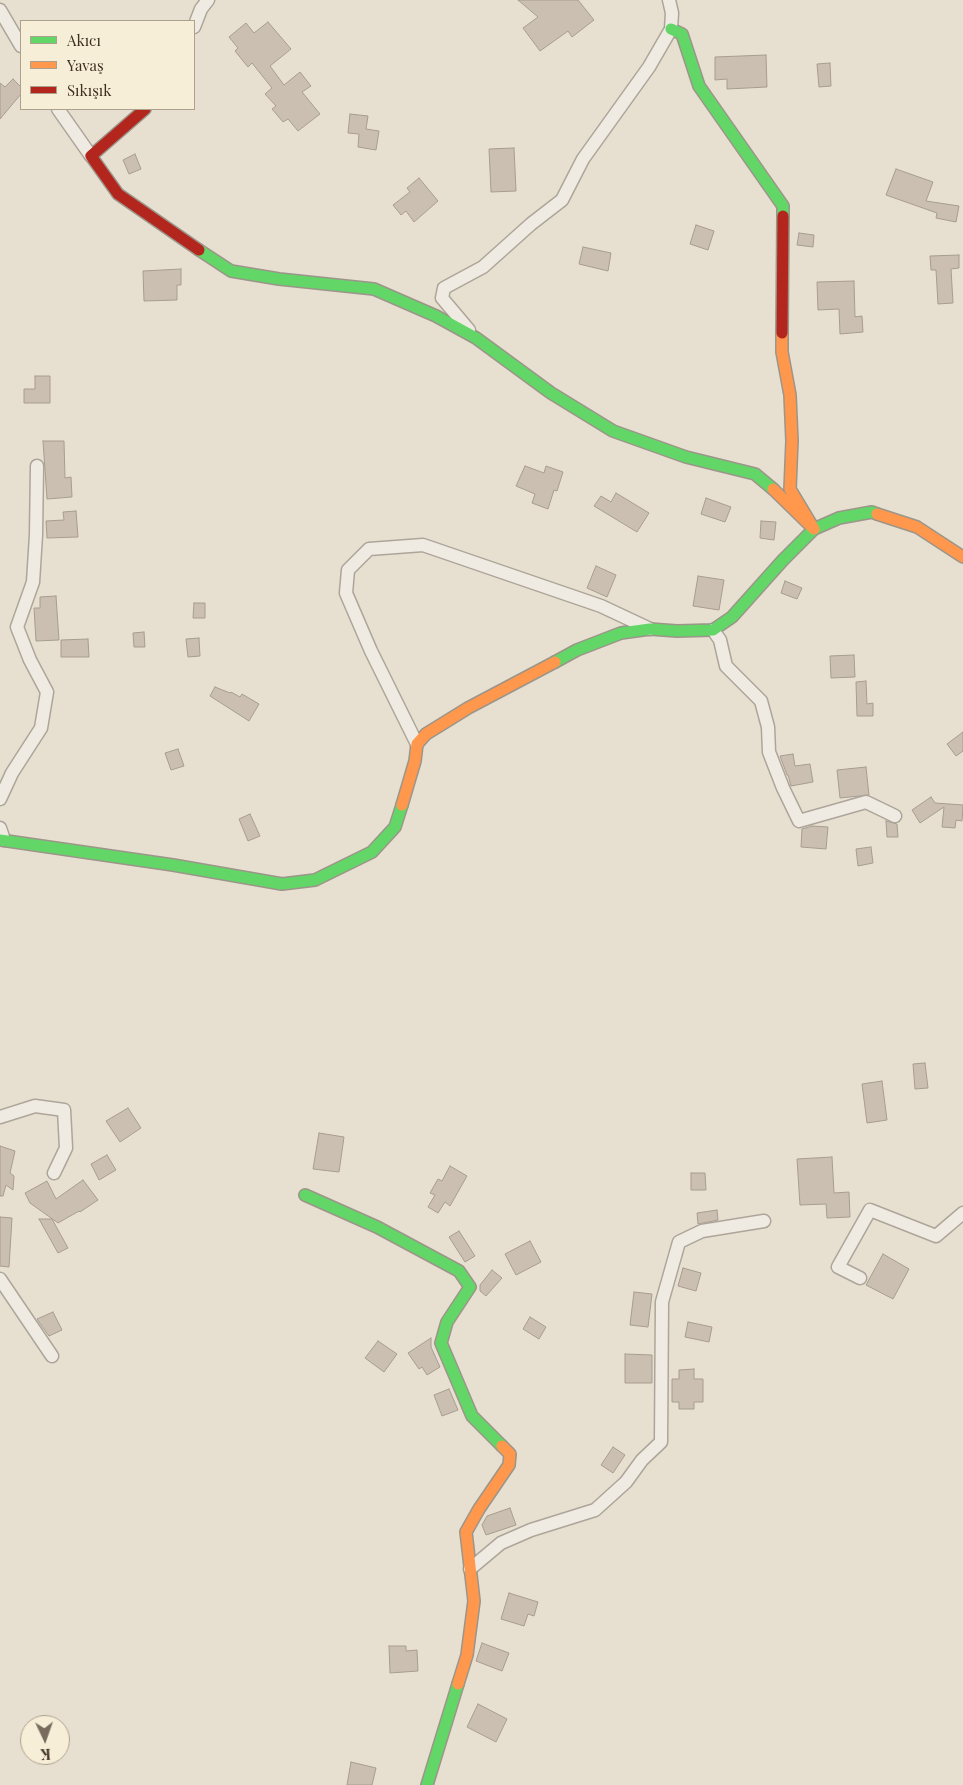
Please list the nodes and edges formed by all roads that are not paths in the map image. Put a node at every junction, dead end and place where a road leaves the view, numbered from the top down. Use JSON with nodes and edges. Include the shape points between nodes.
{"nodes":[{"id":1,"x":208,"y":0,"type":"edge"},
{"id":2,"x":670,"y":0,"type":"edge"},
{"id":3,"x":0,"y":10,"type":"edge"},
{"id":4,"x":195,"y":24,"type":"edge"},
{"id":5,"x":671,"y":29,"type":"junction"},
{"id":6,"x":20,"y":44,"type":"edge"},
{"id":7,"x":59,"y":110,"type":"edge"},
{"id":8,"x":144,"y":110,"type":"edge"},
{"id":9,"x":91,"y":156,"type":"junction"},
{"id":10,"x":476,"y":338,"type":"junction"},
{"id":11,"x":37,"y":466,"type":"dead end"},
{"id":12,"x":814,"y":529,"type":"junction"},
{"id":13,"x":963,"y":557,"type":"edge"},
{"id":14,"x":650,"y":630,"type":"junction"},
{"id":15,"x":713,"y":630,"type":"junction"},
{"id":16,"x":417,"y":744,"type":"junction"},
{"id":17,"x":0,"y":799,"type":"edge"},
{"id":18,"x":895,"y":816,"type":"dead end"},
{"id":19,"x":1,"y":836,"type":"edge"},
{"id":20,"x":0,"y":1117,"type":"edge"},
{"id":21,"x":54,"y":1173,"type":"dead end"},
{"id":22,"x":305,"y":1196,"type":"dead end"},
{"id":23,"x":963,"y":1213,"type":"edge"},
{"id":24,"x":764,"y":1221,"type":"dead end"},
{"id":25,"x":860,"y":1278,"type":"dead end"},
{"id":26,"x":0,"y":1280,"type":"edge"},
{"id":27,"x":52,"y":1356,"type":"dead end"},
{"id":28,"x":470,"y":1569,"type":"junction"},
{"id":29,"x":427,"y":1785,"type":"edge"}],
"edges":[{"from":1,"to":4,"type":"street"},
{"from":2,"to":5,"type":"street"},
{"from":3,"to":6,"type":"street"},
{"from":5,"to":10,"type":"street","via":[[649,67],[583,159],[562,200],[483,267],[444,288],[442,298]]},
{"from":5,"to":12,"type":"street","via":[[682,34],[699,86],[783,206],[782,352],[790,395],[790,489]]},
{"from":7,"to":9,"type":"street"},
{"from":8,"to":9,"type":"street"},
{"from":9,"to":10,"type":"street","via":[[118,194],[231,270],[279,279],[374,289],[436,316]]},
{"from":10,"to":12,"type":"street","via":[[551,393],[613,431],[686,457],[755,474]]},
{"from":11,"to":17,"type":"street","via":[[33,582],[17,627],[47,692],[41,728],[12,773]]},
{"from":12,"to":13,"type":"street","via":[[839,518],[872,512],[917,528]]},
{"from":12,"to":15,"type":"street","via":[[732,617]]},
{"from":14,"to":15,"type":"street"},
{"from":14,"to":16,"type":"street","via":[[621,633],[577,650],[468,708],[426,734]]},
{"from":14,"to":16,"type":"street","via":[[601,606],[423,545],[369,549],[348,570],[346,593]]},
{"from":15,"to":18,"type":"street","via":[[720,640],[726,666],[761,701],[768,727],[769,752],[799,821],[866,802]]},
{"from":16,"to":19,"type":"street","via":[[395,826],[372,852],[314,880],[282,884]]},
{"from":20,"to":21,"type":"street","via":[[34,1106],[64,1110],[66,1148]]},
{"from":22,"to":28,"type":"street","via":[[377,1228],[459,1271],[470,1288],[447,1322],[440,1343],[472,1416],[510,1454],[509,1465],[466,1532]]},
{"from":23,"to":25,"type":"street","via":[[936,1236],[870,1210],[838,1267]]},
{"from":24,"to":28,"type":"street","via":[[702,1231],[679,1242],[662,1302],[661,1442],[626,1482],[595,1510],[501,1542]]},
{"from":26,"to":27,"type":"street"},
{"from":28,"to":29,"type":"street","via":[[474,1601],[467,1656]]}]}
